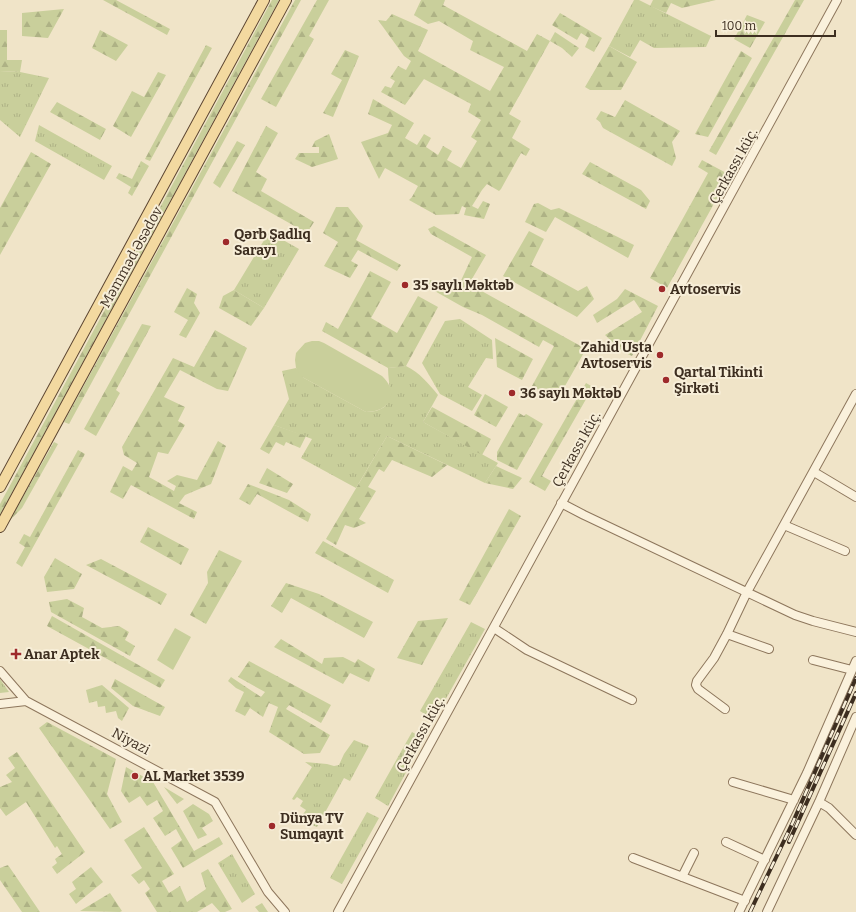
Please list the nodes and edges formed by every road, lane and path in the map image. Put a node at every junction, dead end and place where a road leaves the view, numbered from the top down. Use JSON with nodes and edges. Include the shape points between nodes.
{"nodes":[{"id":1,"x":264,"y":0,"type":"edge"},
{"id":2,"x":286,"y":0,"type":"edge"},
{"id":3,"x":837,"y":0,"type":"edge"},
{"id":4,"x":856,"y":394,"type":"edge"},
{"id":5,"x":814,"y":472,"type":"junction"},
{"id":6,"x":0,"y":487,"type":"edge"},
{"id":7,"x":856,"y":497,"type":"edge"},
{"id":8,"x":561,"y":503,"type":"junction"},
{"id":9,"x":784,"y":525,"type":"junction"},
{"id":10,"x":0,"y":527,"type":"edge"},
{"id":11,"x":845,"y":551,"type":"dead end"},
{"id":12,"x":747,"y":592,"type":"junction"},
{"id":13,"x":494,"y":628,"type":"junction"},
{"id":14,"x":856,"y":632,"type":"edge"},
{"id":15,"x":727,"y":634,"type":"junction"},
{"id":16,"x":768,"y":650,"type":"dead end"},
{"id":17,"x":813,"y":660,"type":"dead end"},
{"id":18,"x":856,"y":661,"type":"edge"},
{"id":19,"x":852,"y":670,"type":"junction"},
{"id":20,"x":0,"y":671,"type":"edge"},
{"id":21,"x":632,"y":700,"type":"dead end"},
{"id":22,"x":26,"y":701,"type":"junction"},
{"id":23,"x":0,"y":704,"type":"edge"},
{"id":24,"x":725,"y":709,"type":"dead end"},
{"id":25,"x":856,"y":717,"type":"edge"},
{"id":26,"x":853,"y":732,"type":"edge"},
{"id":27,"x":733,"y":782,"type":"dead end"},
{"id":28,"x":794,"y":800,"type":"junction"},
{"id":29,"x":820,"y":802,"type":"junction"},
{"id":30,"x":856,"y":835,"type":"edge"},
{"id":31,"x":726,"y":842,"type":"dead end"},
{"id":32,"x":694,"y":853,"type":"dead end"},
{"id":33,"x":633,"y":858,"type":"dead end"},
{"id":34,"x":765,"y":860,"type":"junction"},
{"id":35,"x":682,"y":877,"type":"junction"},
{"id":36,"x":745,"y":901,"type":"junction"},
{"id":37,"x":285,"y":912,"type":"edge"},
{"id":38,"x":338,"y":912,"type":"edge"},
{"id":39,"x":739,"y":912,"type":"edge"},
{"id":40,"x":767,"y":912,"type":"edge"}],
"edges":[{"from":1,"to":6,"type":"main road","name":"Məmməd Əsədov"},
{"from":2,"to":10,"type":"main road","name":"Məmməd Əsədov"},
{"from":3,"to":8,"type":"street","name":"Çerkassı küç."},
{"from":4,"to":5,"type":"street"},
{"from":5,"to":7,"type":"street"},
{"from":5,"to":9,"type":"street"},
{"from":8,"to":12,"type":"street"},
{"from":8,"to":13,"type":"street","name":"Çerkassı küç."},
{"from":9,"to":11,"type":"street"},
{"from":9,"to":12,"type":"street"},
{"from":12,"to":14,"type":"street","via":[[813,622]]},
{"from":12,"to":15,"type":"street"},
{"from":13,"to":21,"type":"street","via":[[528,650]]},
{"from":13,"to":38,"type":"street","name":"Çerkassı küç."},
{"from":15,"to":16,"type":"street"},
{"from":15,"to":24,"type":"street","via":[[696,685]]},
{"from":17,"to":19,"type":"street"},
{"from":18,"to":19,"type":"street"},
{"from":19,"to":28,"type":"street"},
{"from":20,"to":22,"type":"street"},
{"from":22,"to":23,"type":"street"},
{"from":22,"to":37,"type":"street","name":"Niyazi","via":[[215,802],[268,892]]},
{"from":25,"to":26,"type":"street"},
{"from":26,"to":29,"type":"street"},
{"from":27,"to":28,"type":"street"},
{"from":28,"to":34,"type":"street"},
{"from":29,"to":30,"type":"street"},
{"from":29,"to":40,"type":"street"},
{"from":31,"to":34,"type":"street"},
{"from":32,"to":35,"type":"street"},
{"from":33,"to":35,"type":"street"},
{"from":34,"to":36,"type":"street"},
{"from":35,"to":36,"type":"street"},
{"from":36,"to":39,"type":"street"}]}
